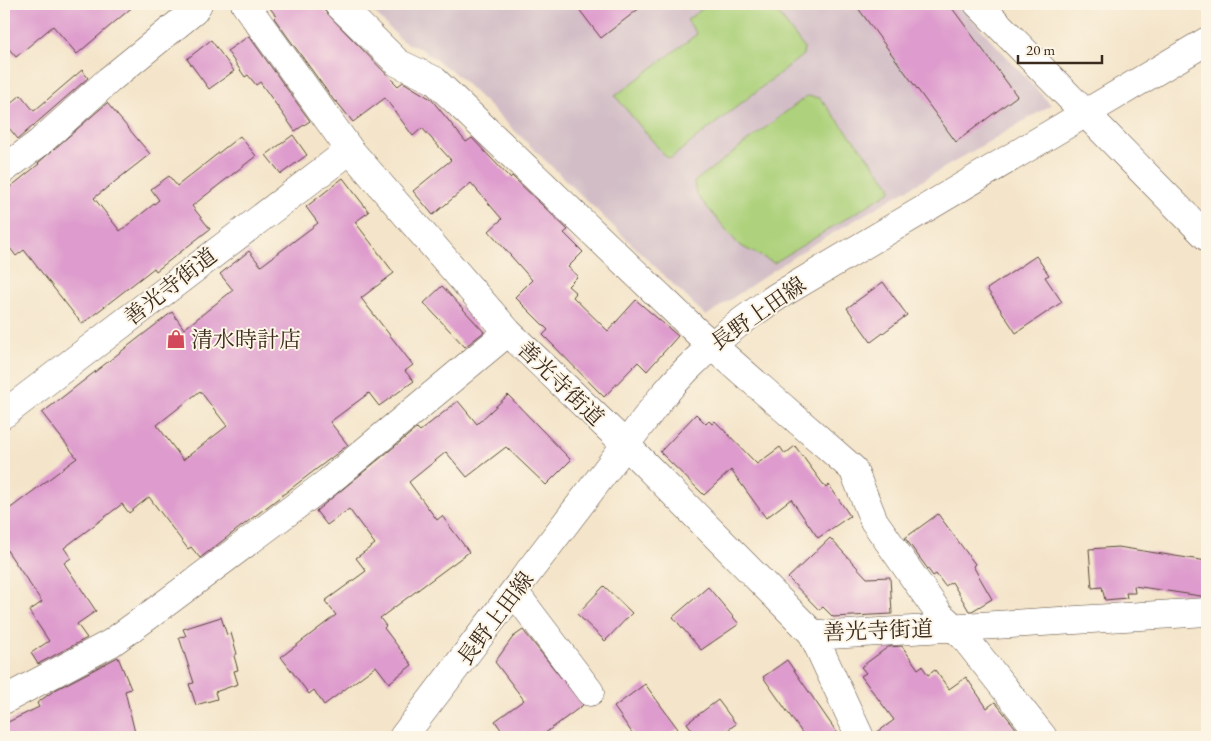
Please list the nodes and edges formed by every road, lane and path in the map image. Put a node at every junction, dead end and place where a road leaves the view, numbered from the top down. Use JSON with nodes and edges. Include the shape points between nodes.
{"nodes":[{"id":1,"x":198,"y":4,"type":"edge"},
{"id":2,"x":245,"y":4,"type":"edge"},
{"id":3,"x":338,"y":4,"type":"edge"},
{"id":4,"x":978,"y":4,"type":"edge"},
{"id":5,"x":1207,"y":41,"type":"edge"},
{"id":6,"x":1085,"y":114,"type":"junction"},
{"id":7,"x":350,"y":150,"type":"junction"},
{"id":8,"x":4,"y":169,"type":"edge"},
{"id":9,"x":1207,"y":237,"type":"edge"},
{"id":10,"x":508,"y":332,"type":"junction"},
{"id":11,"x":712,"y":344,"type":"junction"},
{"id":12,"x":4,"y":414,"type":"edge"},
{"id":13,"x":625,"y":444,"type":"junction"},
{"id":14,"x":515,"y":593,"type":"junction"},
{"id":15,"x":1207,"y":612,"type":"edge"},
{"id":16,"x":953,"y":627,"type":"junction"},
{"id":17,"x":812,"y":633,"type":"junction"},
{"id":18,"x":590,"y":692,"type":"dead end"},
{"id":19,"x":4,"y":700,"type":"edge"},
{"id":20,"x":403,"y":737,"type":"edge"},
{"id":21,"x":860,"y":737,"type":"edge"},
{"id":22,"x":1043,"y":737,"type":"edge"}],
"edges":[{"from":1,"to":8,"type":"street","via":[[194,11],[109,80],[39,143]]},
{"from":2,"to":7,"type":"street"},
{"from":3,"to":11,"type":"street","via":[[398,63],[434,80]]},
{"from":4,"to":6,"type":"street"},
{"from":5,"to":6,"type":"street","name":"長野上田線"},
{"from":6,"to":9,"type":"street"},
{"from":6,"to":11,"type":"street","name":"長野上田線","via":[[778,296],[735,324]]},
{"from":7,"to":10,"type":"street","name":"善光寺街道"},
{"from":7,"to":12,"type":"street","name":"善光寺街道"},
{"from":10,"to":13,"type":"street","name":"善光寺街道"},
{"from":10,"to":19,"type":"street","via":[[328,482],[158,609],[111,643]]},
{"from":11,"to":13,"type":"street","name":"長野上田線","via":[[677,378]]},
{"from":11,"to":16,"type":"street","via":[[853,469],[874,520],[940,615]]},
{"from":13,"to":14,"type":"street","name":"長野上田線"},
{"from":13,"to":17,"type":"street","name":"善光寺街道"},
{"from":14,"to":18,"type":"street"},
{"from":14,"to":20,"type":"street","name":"長野上田線"},
{"from":15,"to":16,"type":"street","name":"善光寺街道"},
{"from":16,"to":17,"type":"street","name":"善光寺街道","via":[[830,635]]},
{"from":16,"to":22,"type":"street"},
{"from":17,"to":21,"type":"street"}]}
